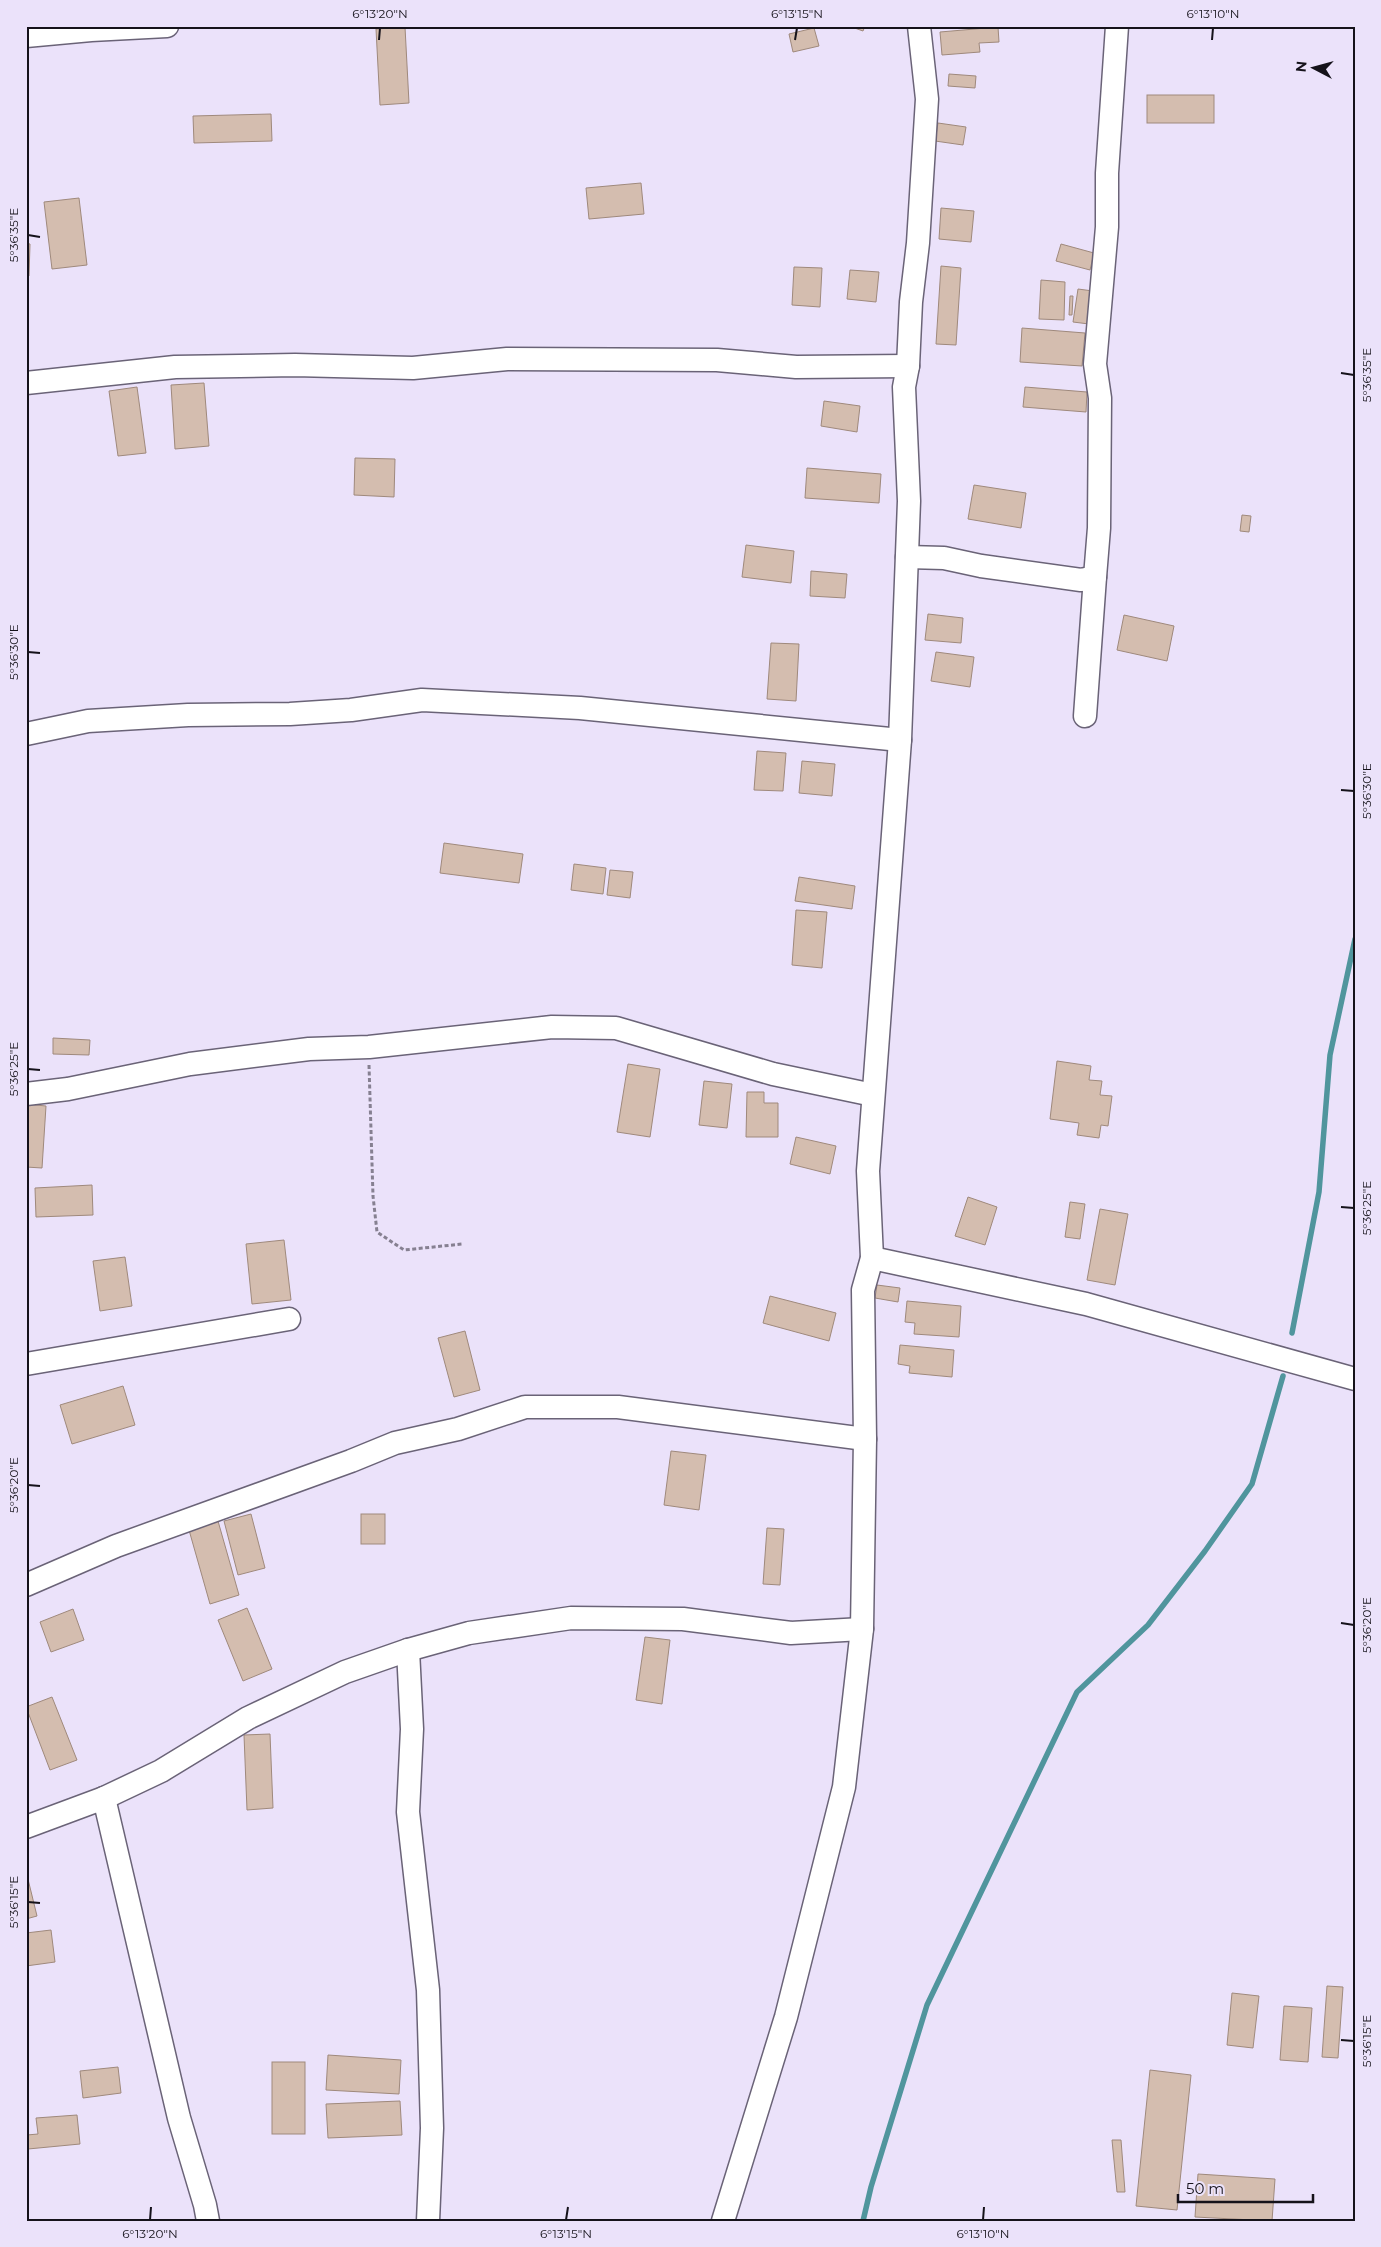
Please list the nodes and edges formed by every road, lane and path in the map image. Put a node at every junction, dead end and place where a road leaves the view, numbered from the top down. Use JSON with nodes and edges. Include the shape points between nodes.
{"nodes":[{"id":1,"x":167,"y":26,"type":"edge"},
{"id":2,"x":919,"y":26,"type":"edge"},
{"id":3,"x":1117,"y":26,"type":"edge"},
{"id":4,"x":26,"y":36,"type":"edge"},
{"id":5,"x":908,"y":366,"type":"junction"},
{"id":6,"x":26,"y":383,"type":"edge"},
{"id":7,"x":908,"y":557,"type":"junction"},
{"id":8,"x":1095,"y":578,"type":"junction"},
{"id":9,"x":1085,"y":716,"type":"dead end"},
{"id":10,"x":26,"y":734,"type":"edge"},
{"id":11,"x":900,"y":740,"type":"junction"},
{"id":12,"x":369,"y":1047,"type":"junction"},
{"id":13,"x":26,"y":1094,"type":"edge"},
{"id":14,"x":873,"y":1095,"type":"junction"},
{"id":15,"x":462,"y":1244,"type":"dead end"},
{"id":16,"x":872,"y":1258,"type":"junction"},
{"id":17,"x":288,"y":1319,"type":"dead end"},
{"id":18,"x":26,"y":1364,"type":"edge"},
{"id":19,"x":1355,"y":1379,"type":"edge"},
{"id":20,"x":865,"y":1439,"type":"junction"},
{"id":21,"x":26,"y":1585,"type":"edge"},
{"id":22,"x":862,"y":1629,"type":"junction"},
{"id":23,"x":408,"y":1650,"type":"junction"},
{"id":24,"x":104,"y":1798,"type":"junction"},
{"id":25,"x":26,"y":1827,"type":"edge"},
{"id":26,"x":208,"y":2221,"type":"edge"},
{"id":27,"x":428,"y":2221,"type":"edge"},
{"id":28,"x":724,"y":2221,"type":"edge"}],
"edges":[{"from":1,"to":4,"type":"street"},
{"from":2,"to":5,"type":"street","via":[[928,99]]},
{"from":3,"to":8,"type":"street","via":[[1107,173],[1107,227],[1095,364],[1100,398],[1099,528]]},
{"from":5,"to":6,"type":"street","via":[[796,367],[717,360],[507,359],[413,368],[295,365],[175,367]]},
{"from":5,"to":7,"type":"street","via":[[904,387],[910,501]]},
{"from":7,"to":8,"type":"street","via":[[944,558],[1081,580]]},
{"from":7,"to":11,"type":"street"},
{"from":8,"to":9,"type":"street"},
{"from":10,"to":11,"type":"street","via":[[88,721],[188,715],[290,714],[422,700],[580,708]]},
{"from":11,"to":14,"type":"street"},
{"from":12,"to":13,"type":"street","via":[[309,1049],[190,1064],[68,1089]]},
{"from":12,"to":14,"type":"street","via":[[552,1027],[616,1028],[773,1074]]},
{"from":12,"to":15,"type":"path","via":[[377,1232],[404,1250]]},
{"from":14,"to":16,"type":"street","via":[[868,1171]]},
{"from":16,"to":19,"type":"street","via":[[1086,1304]]},
{"from":16,"to":20,"type":"street","via":[[862,1290]]},
{"from":17,"to":18,"type":"street"},
{"from":20,"to":21,"type":"street","via":[[618,1407],[525,1407],[458,1429],[395,1443],[116,1546]]},
{"from":20,"to":22,"type":"street"},
{"from":22,"to":23,"type":"street","via":[[790,1633],[683,1619],[571,1618],[469,1632]]},
{"from":22,"to":28,"type":"street","via":[[844,1787],[786,2017]]},
{"from":23,"to":24,"type":"street","via":[[345,1672],[248,1718],[161,1770]]},
{"from":23,"to":27,"type":"street","via":[[412,1729],[408,1812],[428,1990],[432,2128]]},
{"from":24,"to":25,"type":"street"},
{"from":24,"to":26,"type":"street","via":[[179,2118]]}]}
